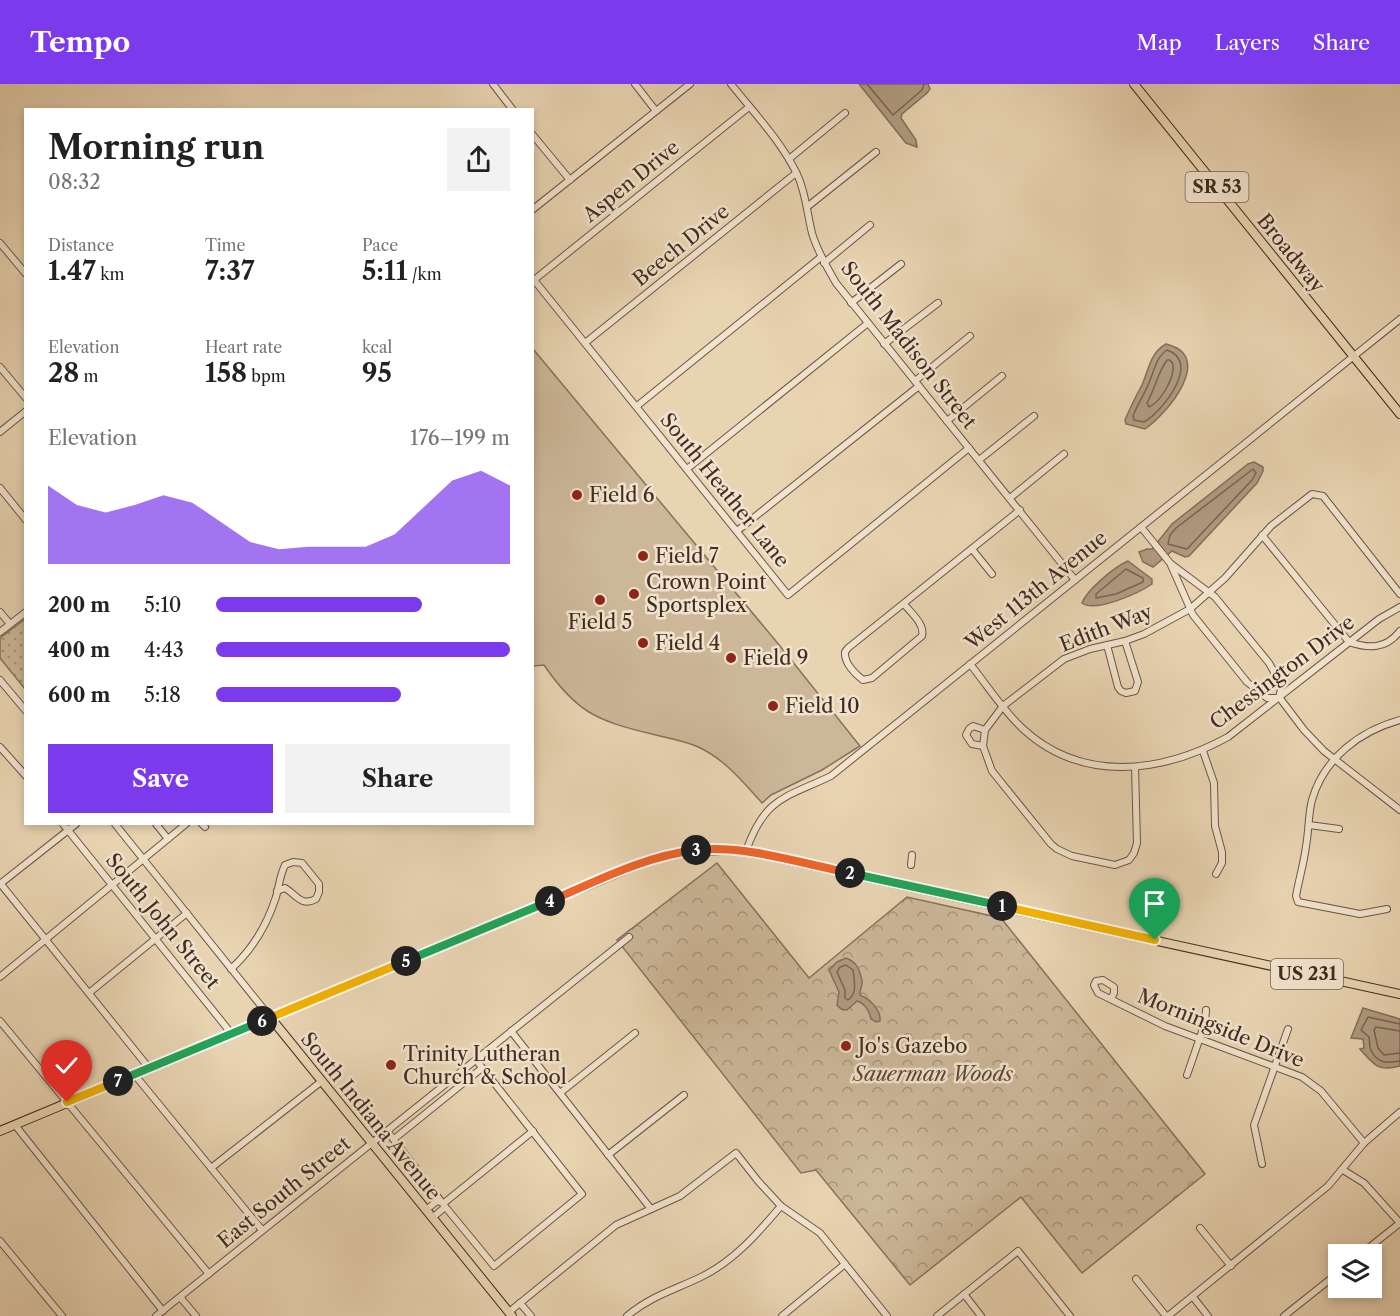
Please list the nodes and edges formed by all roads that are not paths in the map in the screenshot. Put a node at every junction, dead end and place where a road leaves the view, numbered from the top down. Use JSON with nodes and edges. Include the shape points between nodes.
{"nodes":[{"id":1,"x":493,"y":84,"type":"edge"},
{"id":2,"x":635,"y":84,"type":"edge"},
{"id":3,"x":690,"y":84,"type":"edge"},
{"id":4,"x":731,"y":84,"type":"edge"},
{"id":5,"x":1134,"y":84,"type":"edge"},
{"id":6,"x":749,"y":107,"type":"junction"},
{"id":7,"x":511,"y":108,"type":"edge"},
{"id":8,"x":656,"y":111,"type":"junction"},
{"id":9,"x":845,"y":113,"type":"dead end"},
{"id":10,"x":534,"y":136,"type":"edge"},
{"id":11,"x":876,"y":152,"type":"dead end"},
{"id":12,"x":789,"y":159,"type":"junction"},
{"id":13,"x":796,"y":173,"type":"junction"},
{"id":14,"x":570,"y":180,"type":"junction"},
{"id":15,"x":807,"y":207,"type":"junction"},
{"id":16,"x":534,"y":208,"type":"edge"},
{"id":17,"x":870,"y":225,"type":"dead end"},
{"id":18,"x":0,"y":243,"type":"edge"},
{"id":19,"x":822,"y":260,"type":"junction"},
{"id":20,"x":901,"y":264,"type":"dead end"},
{"id":21,"x":24,"y":272,"type":"edge"},
{"id":22,"x":534,"y":280,"type":"joint"},
{"id":23,"x":851,"y":303,"type":"junction"},
{"id":24,"x":938,"y":303,"type":"dead end"},
{"id":25,"x":1400,"y":319,"type":"edge"},
{"id":26,"x":868,"y":323,"type":"junction"},
{"id":27,"x":970,"y":336,"type":"dead end"},
{"id":28,"x":585,"y":343,"type":"junction"},
{"id":29,"x":884,"y":344,"type":"junction"},
{"id":30,"x":1353,"y":355,"type":"junction"},
{"id":31,"x":0,"y":367,"type":"edge"},
{"id":32,"x":1002,"y":376,"type":"dead end"},
{"id":33,"x":917,"y":383,"type":"junction"},
{"id":34,"x":24,"y":396,"type":"edge"},
{"id":35,"x":637,"y":406,"type":"junction"},
{"id":36,"x":24,"y":413,"type":"edge"},
{"id":37,"x":1400,"y":414,"type":"edge"},
{"id":38,"x":1034,"y":416,"type":"dead end"},
{"id":39,"x":947,"y":421,"type":"junction"},
{"id":40,"x":0,"y":432,"type":"edge"},
{"id":41,"x":969,"y":448,"type":"junction"},
{"id":42,"x":1064,"y":454,"type":"dead end"},
{"id":43,"x":979,"y":460,"type":"junction"},
{"id":44,"x":687,"y":469,"type":"junction"},
{"id":45,"x":0,"y":488,"type":"edge"},
{"id":46,"x":1010,"y":498,"type":"junction"},
{"id":47,"x":1020,"y":510,"type":"junction"},
{"id":48,"x":24,"y":517,"type":"edge"},
{"id":49,"x":1141,"y":527,"type":"junction"},
{"id":50,"x":738,"y":531,"type":"junction"},
{"id":51,"x":1262,"y":535,"type":"junction"},
{"id":52,"x":972,"y":549,"type":"junction"},
{"id":53,"x":1168,"y":561,"type":"junction"},
{"id":54,"x":992,"y":574,"type":"dead end"},
{"id":55,"x":1075,"y":580,"type":"junction"},
{"id":56,"x":1210,"y":593,"type":"junction"},
{"id":57,"x":1400,"y":594,"type":"edge"},
{"id":58,"x":904,"y":604,"type":"junction"},
{"id":59,"x":1400,"y":607,"type":"edge"},
{"id":60,"x":1190,"y":609,"type":"junction"},
{"id":61,"x":0,"y":612,"type":"edge"},
{"id":62,"x":24,"y":614,"type":"edge"},
{"id":63,"x":10,"y":624,"type":"junction"},
{"id":64,"x":0,"y":632,"type":"edge"},
{"id":65,"x":1400,"y":632,"type":"edge"},
{"id":66,"x":1125,"y":640,"type":"junction"},
{"id":67,"x":1348,"y":642,"type":"junction"},
{"id":68,"x":1107,"y":645,"type":"junction"},
{"id":69,"x":970,"y":664,"type":"junction"},
{"id":70,"x":0,"y":681,"type":"edge"},
{"id":71,"x":1279,"y":698,"type":"junction"},
{"id":72,"x":1003,"y":706,"type":"junction"},
{"id":73,"x":24,"y":709,"type":"edge"},
{"id":74,"x":1400,"y":720,"type":"edge"},
{"id":75,"x":985,"y":730,"type":"junction"},
{"id":76,"x":983,"y":746,"type":"junction"},
{"id":77,"x":0,"y":747,"type":"edge"},
{"id":78,"x":1203,"y":751,"type":"junction"},
{"id":79,"x":1335,"y":759,"type":"junction"},
{"id":80,"x":1135,"y":767,"type":"junction"},
{"id":81,"x":24,"y":774,"type":"edge"},
{"id":82,"x":1400,"y":810,"type":"edge"},
{"id":83,"x":64,"y":825,"type":"edge"},
{"id":84,"x":75,"y":825,"type":"edge"},
{"id":85,"x":116,"y":825,"type":"edge"},
{"id":86,"x":157,"y":825,"type":"edge"},
{"id":87,"x":185,"y":825,"type":"edge"},
{"id":88,"x":1309,"y":825,"type":"junction"},
{"id":89,"x":1339,"y":829,"type":"dead end"},
{"id":90,"x":68,"y":830,"type":"junction"},
{"id":91,"x":168,"y":838,"type":"junction"},
{"id":92,"x":746,"y":851,"type":"junction"},
{"id":93,"x":912,"y":855,"type":"dead end"},
{"id":94,"x":143,"y":858,"type":"junction"},
{"id":95,"x":911,"y":865,"type":"dead end"},
{"id":96,"x":1216,"y":874,"type":"dead end"},
{"id":97,"x":0,"y":884,"type":"edge"},
{"id":98,"x":112,"y":884,"type":"junction"},
{"id":99,"x":277,"y":891,"type":"junction"},
{"id":100,"x":1387,"y":909,"type":"dead end"},
{"id":101,"x":187,"y":913,"type":"junction"},
{"id":102,"x":629,"y":937,"type":"dead end"},
{"id":103,"x":156,"y":938,"type":"junction"},
{"id":104,"x":45,"y":939,"type":"junction"},
{"id":105,"x":231,"y":969,"type":"junction"},
{"id":106,"x":0,"y":977,"type":"edge"},
{"id":107,"x":89,"y":993,"type":"junction"},
{"id":108,"x":1400,"y":994,"type":"edge"},
{"id":109,"x":1111,"y":999,"type":"dead end"},
{"id":110,"x":1206,"y":1010,"type":"dead end"},
{"id":111,"x":270,"y":1017,"type":"junction"},
{"id":112,"x":0,"y":1021,"type":"edge"},
{"id":113,"x":1288,"y":1029,"type":"dead end"},
{"id":114,"x":511,"y":1032,"type":"junction"},
{"id":115,"x":231,"y":1033,"type":"junction"},
{"id":116,"x":635,"y":1033,"type":"dead end"},
{"id":117,"x":1200,"y":1041,"type":"junction"},
{"id":118,"x":476,"y":1060,"type":"junction"},
{"id":119,"x":1274,"y":1066,"type":"junction"},
{"id":120,"x":149,"y":1068,"type":"junction"},
{"id":121,"x":482,"y":1068,"type":"junction"},
{"id":122,"x":134,"y":1074,"type":"junction"},
{"id":123,"x":1187,"y":1075,"type":"dead end"},
{"id":124,"x":322,"y":1081,"type":"junction"},
{"id":125,"x":560,"y":1093,"type":"junction"},
{"id":126,"x":684,"y":1095,"type":"dead end"},
{"id":127,"x":67,"y":1102,"type":"junction"},
{"id":128,"x":1400,"y":1113,"type":"edge"},
{"id":129,"x":15,"y":1125,"type":"junction"},
{"id":130,"x":0,"y":1131,"type":"edge"},
{"id":131,"x":387,"y":1131,"type":"junction"},
{"id":132,"x":533,"y":1131,"type":"junction"},
{"id":133,"x":394,"y":1139,"type":"junction"},
{"id":134,"x":372,"y":1143,"type":"junction"},
{"id":135,"x":1364,"y":1143,"type":"junction"},
{"id":136,"x":608,"y":1155,"type":"junction"},
{"id":137,"x":1262,"y":1164,"type":"dead end"},
{"id":138,"x":211,"y":1168,"type":"junction"},
{"id":139,"x":1343,"y":1170,"type":"junction"},
{"id":140,"x":444,"y":1203,"type":"junction"},
{"id":141,"x":781,"y":1206,"type":"junction"},
{"id":142,"x":651,"y":1209,"type":"junction"},
{"id":143,"x":426,"y":1210,"type":"junction"},
{"id":144,"x":432,"y":1218,"type":"junction"},
{"id":145,"x":1400,"y":1223,"type":"edge"},
{"id":146,"x":1200,"y":1228,"type":"dead end"},
{"id":147,"x":262,"y":1230,"type":"junction"},
{"id":148,"x":0,"y":1241,"type":"edge"},
{"id":149,"x":1374,"y":1244,"type":"edge"},
{"id":150,"x":846,"y":1264,"type":"junction"},
{"id":151,"x":1231,"y":1266,"type":"junction"},
{"id":152,"x":209,"y":1274,"type":"junction"},
{"id":153,"x":1136,"y":1279,"type":"dead end"},
{"id":154,"x":1328,"y":1280,"type":"edge"},
{"id":155,"x":964,"y":1294,"type":"junction"},
{"id":156,"x":180,"y":1297,"type":"junction"},
{"id":157,"x":1193,"y":1297,"type":"junction"},
{"id":158,"x":520,"y":1303,"type":"junction"},
{"id":159,"x":163,"y":1311,"type":"junction"},
{"id":160,"x":510,"y":1314,"type":"edge"},
{"id":161,"x":62,"y":1316,"type":"edge"},
{"id":162,"x":156,"y":1316,"type":"edge"},
{"id":163,"x":196,"y":1316,"type":"edge"},
{"id":164,"x":531,"y":1316,"type":"edge"},
{"id":165,"x":627,"y":1316,"type":"edge"},
{"id":166,"x":782,"y":1316,"type":"edge"},
{"id":167,"x":887,"y":1316,"type":"edge"},
{"id":168,"x":937,"y":1316,"type":"edge"},
{"id":169,"x":981,"y":1316,"type":"edge"},
{"id":170,"x":1070,"y":1316,"type":"edge"},
{"id":171,"x":1167,"y":1316,"type":"edge"},
{"id":172,"x":1208,"y":1316,"type":"edge"},
{"id":173,"x":1284,"y":1316,"type":"edge"}],
"edges":[{"from":1,"to":7,"type":"street"},
{"from":2,"to":8,"type":"street"},
{"from":3,"to":8,"type":"street"},
{"from":4,"to":6,"type":"street","name":"South Madison Street"},
{"from":5,"to":30,"type":"main road","name":"Broadway","number":"SR 53"},
{"from":6,"to":12,"type":"street","name":"South Madison Street"},
{"from":6,"to":22,"type":"street","name":"Aspen Drive"},
{"from":8,"to":14,"type":"street"},
{"from":9,"to":12,"type":"street"},
{"from":10,"to":14,"type":"street"},
{"from":11,"to":15,"type":"street"},
{"from":12,"to":13,"type":"street","name":"South Madison Street"},
{"from":13,"to":15,"type":"street","name":"South Madison Street"},
{"from":13,"to":28,"type":"street","name":"Beech Drive"},
{"from":14,"to":16,"type":"street"},
{"from":15,"to":19,"type":"street","name":"South Madison Street"},
{"from":17,"to":19,"type":"street"},
{"from":18,"to":21,"type":"street"},
{"from":19,"to":23,"type":"street","name":"South Madison Street"},
{"from":19,"to":35,"type":"street"},
{"from":20,"to":23,"type":"street"},
{"from":22,"to":28,"type":"street","name":"South Heather Lane"},
{"from":23,"to":26,"type":"street","name":"South Madison Street"},
{"from":24,"to":29,"type":"street"},
{"from":25,"to":30,"type":"street","name":"West 113th Avenue"},
{"from":26,"to":29,"type":"street","name":"South Madison Street"},
{"from":26,"to":44,"type":"street"},
{"from":27,"to":33,"type":"street"},
{"from":28,"to":35,"type":"street","name":"South Heather Lane"},
{"from":29,"to":33,"type":"street","name":"South Madison Street"},
{"from":30,"to":37,"type":"main road","name":"Broadway","number":"SR 53"},
{"from":30,"to":49,"type":"street","name":"West 113th Avenue"},
{"from":31,"to":34,"type":"street"},
{"from":32,"to":39,"type":"street"},
{"from":33,"to":39,"type":"street","name":"South Madison Street"},
{"from":33,"to":50,"type":"street"},
{"from":35,"to":44,"type":"street","name":"South Heather Lane"},
{"from":36,"to":40,"type":"street"},
{"from":38,"to":43,"type":"street"},
{"from":39,"to":41,"type":"street","name":"South Madison Street"},
{"from":41,"to":43,"type":"street","name":"South Madison Street"},
{"from":41,"to":50,"type":"street","name":"South Heather Lane","via":[[788,595]]},
{"from":42,"to":46,"type":"street"},
{"from":43,"to":46,"type":"street","name":"South Madison Street"},
{"from":44,"to":50,"type":"street","name":"South Heather Lane"},
{"from":45,"to":48,"type":"street"},
{"from":46,"to":47,"type":"street","name":"South Madison Street"},
{"from":47,"to":52,"type":"street"},
{"from":47,"to":55,"type":"street","name":"South Madison Street"},
{"from":49,"to":53,"type":"street"},
{"from":49,"to":55,"type":"street","name":"West 113th Avenue"},
{"from":51,"to":56,"type":"street","name":"Edith Way"},
{"from":51,"to":57,"type":"street","name":"Edith Way","via":[[1308,496],[1323,496]]},
{"from":51,"to":67,"type":"street"},
{"from":52,"to":54,"type":"street"},
{"from":52,"to":58,"type":"street"},
{"from":53,"to":56,"type":"street"},
{"from":53,"to":60,"type":"street"},
{"from":55,"to":69,"type":"street","name":"West 113th Avenue"},
{"from":56,"to":60,"type":"street","name":"Edith Way"},
{"from":56,"to":71,"type":"street","via":[[1269,663],[1282,686]]},
{"from":58,"to":58,"type":"street","via":[[845,652],[846,661],[861,679],[872,678],[922,636],[921,625]]},
{"from":59,"to":67,"type":"street","name":"Chessington Drive"},
{"from":60,"to":66,"type":"street","name":"Edith Way"},
{"from":60,"to":71,"type":"street","via":[[1247,682],[1267,698]]},
{"from":61,"to":63,"type":"street"},
{"from":62,"to":63,"type":"street"},
{"from":63,"to":64,"type":"street"},
{"from":65,"to":67,"type":"street","via":[[1381,646]]},
{"from":66,"to":68,"type":"street","name":"Edith Way"},
{"from":66,"to":68,"type":"street","via":[[1138,682],[1131,693],[1118,687]]},
{"from":67,"to":71,"type":"street","name":"Chessington Drive"},
{"from":68,"to":72,"type":"street","name":"Edith Way","via":[[1064,659]]},
{"from":69,"to":72,"type":"street","name":"Chessington Drive"},
{"from":69,"to":92,"type":"street","name":"West 113th Avenue","via":[[831,776],[773,805],[754,830]]},
{"from":70,"to":73,"type":"street"},
{"from":71,"to":78,"type":"street","name":"Chessington Drive"},
{"from":71,"to":79,"type":"street","via":[[1304,730]]},
{"from":72,"to":75,"type":"street","name":"Edith Way"},
{"from":72,"to":80,"type":"street","name":"Chessington Drive","via":[[1024,730],[1064,755],[1096,765]]},
{"from":74,"to":79,"type":"street","via":[[1361,735]]},
{"from":75,"to":76,"type":"street","name":"Edith Way"},
{"from":75,"to":76,"type":"street","name":"Edith Way","via":[[973,726],[966,735],[972,744]]},
{"from":76,"to":80,"type":"street","name":"Edith Way","via":[[992,771],[1051,844],[1072,856],[1110,865],[1129,860],[1136,848]]},
{"from":77,"to":81,"type":"street"},
{"from":78,"to":80,"type":"street","name":"Chessington Drive"},
{"from":78,"to":96,"type":"street","via":[[1214,783],[1215,826],[1222,852]]},
{"from":79,"to":82,"type":"street"},
{"from":79,"to":88,"type":"street","via":[[1314,794]]},
{"from":83,"to":90,"type":"street","name":"South John Street"},
{"from":84,"to":90,"type":"street"},
{"from":85,"to":94,"type":"street","name":"South Indiana Avenue"},
{"from":86,"to":91,"type":"street"},
{"from":87,"to":91,"type":"street"},
{"from":88,"to":89,"type":"street"},
{"from":88,"to":100,"type":"street","via":[[1296,900],[1360,914]]},
{"from":90,"to":97,"type":"street"},
{"from":90,"to":98,"type":"street","name":"South John Street"},
{"from":91,"to":94,"type":"street"},
{"from":92,"to":108,"type":"main road","number":"US 231"},
{"from":92,"to":111,"type":"main road","number":"US 231","via":[[701,849],[644,862]]},
{"from":93,"to":95,"type":"street"},
{"from":94,"to":98,"type":"street"},
{"from":94,"to":101,"type":"street","name":"South Indiana Avenue"},
{"from":97,"to":104,"type":"street"},
{"from":98,"to":103,"type":"street","name":"South John Street"},
{"from":98,"to":104,"type":"street"},
{"from":99,"to":99,"type":"street","via":[[283,869],[293,862],[302,863],[320,888],[316,899],[308,902],[285,888]]},
{"from":99,"to":105,"type":"street","via":[[260,936]]},
{"from":101,"to":103,"type":"street"},
{"from":101,"to":105,"type":"street","name":"South Indiana Avenue"},
{"from":102,"to":114,"type":"street","name":"East South Street"},
{"from":103,"to":107,"type":"street"},
{"from":103,"to":115,"type":"street","name":"South John Street"},
{"from":104,"to":106,"type":"street"},
{"from":104,"to":107,"type":"street"},
{"from":105,"to":111,"type":"street","name":"South Indiana Avenue"},
{"from":107,"to":120,"type":"street"},
{"from":109,"to":117,"type":"street","name":"Morningside Drive"},
{"from":110,"to":117,"type":"street"},
{"from":111,"to":115,"type":"main road","number":"US 231"},
{"from":111,"to":124,"type":"main road","name":"South Indiana Avenue"},
{"from":112,"to":127,"type":"street"},
{"from":113,"to":119,"type":"street"},
{"from":114,"to":118,"type":"street","name":"East South Street"},
{"from":114,"to":125,"type":"street"},
{"from":115,"to":120,"type":"main road","number":"US 231"},
{"from":116,"to":125,"type":"street"},
{"from":117,"to":119,"type":"street","name":"Morningside Drive"},
{"from":117,"to":123,"type":"street"},
{"from":118,"to":121,"type":"street"},
{"from":118,"to":131,"type":"street","name":"East South Street"},
{"from":119,"to":135,"type":"street","name":"Morningside Drive","via":[[1302,1077],[1321,1091]]},
{"from":119,"to":137,"type":"street","via":[[1254,1125]]},
{"from":120,"to":122,"type":"main road","number":"US 231"},
{"from":121,"to":132,"type":"street"},
{"from":121,"to":133,"type":"street"},
{"from":122,"to":127,"type":"main road","number":"US 231"},
{"from":122,"to":138,"type":"street"},
{"from":124,"to":134,"type":"main road","name":"South Indiana Avenue"},
{"from":124,"to":138,"type":"street"},
{"from":125,"to":136,"type":"street"},
{"from":126,"to":136,"type":"street"},
{"from":127,"to":129,"type":"main road","number":"US 231"},
{"from":127,"to":152,"type":"street"},
{"from":128,"to":135,"type":"street"},
{"from":129,"to":130,"type":"main road","number":"US 231"},
{"from":129,"to":159,"type":"street"},
{"from":131,"to":133,"type":"street"},
{"from":131,"to":134,"type":"street","name":"East South Street"},
{"from":132,"to":140,"type":"street"},
{"from":132,"to":140,"type":"street","via":[[582,1194],[494,1266]]},
{"from":133,"to":140,"type":"street"},
{"from":134,"to":143,"type":"main road","name":"South Indiana Avenue"},
{"from":134,"to":147,"type":"street","name":"East South Street"},
{"from":135,"to":139,"type":"street"},
{"from":136,"to":142,"type":"street"},
{"from":138,"to":147,"type":"street"},
{"from":139,"to":145,"type":"street","via":[[1364,1183]]},
{"from":139,"to":151,"type":"street"},
{"from":140,"to":143,"type":"street","via":[[437,1201]]},
{"from":140,"to":144,"type":"street","via":[[444,1208]]},
{"from":141,"to":142,"type":"street","via":[[736,1153],[680,1196]]},
{"from":141,"to":150,"type":"street","via":[[820,1233]]},
{"from":141,"to":165,"type":"street","via":[[738,1252],[717,1268],[657,1295]]},
{"from":142,"to":158,"type":"street","via":[[616,1225]]},
{"from":143,"to":144,"type":"main road","name":"South Indiana Avenue"},
{"from":144,"to":160,"type":"main road","name":"South Indiana Avenue"},
{"from":145,"to":149,"type":"street"},
{"from":146,"to":151,"type":"street"},
{"from":147,"to":152,"type":"street","name":"East South Street"},
{"from":148,"to":161,"type":"street"},
{"from":150,"to":166,"type":"street"},
{"from":150,"to":167,"type":"street"},
{"from":151,"to":157,"type":"street"},
{"from":152,"to":156,"type":"street","name":"East South Street"},
{"from":153,"to":171,"type":"street"},
{"from":154,"to":173,"type":"street"},
{"from":155,"to":168,"type":"street"},
{"from":155,"to":169,"type":"street"},
{"from":155,"to":170,"type":"street","via":[[1018,1251]]},
{"from":156,"to":159,"type":"street","name":"East South Street"},
{"from":156,"to":163,"type":"street"},
{"from":157,"to":171,"type":"street"},
{"from":157,"to":172,"type":"street"},
{"from":158,"to":160,"type":"street"},
{"from":158,"to":164,"type":"street"},
{"from":159,"to":162,"type":"street","name":"East South Street"}]}
